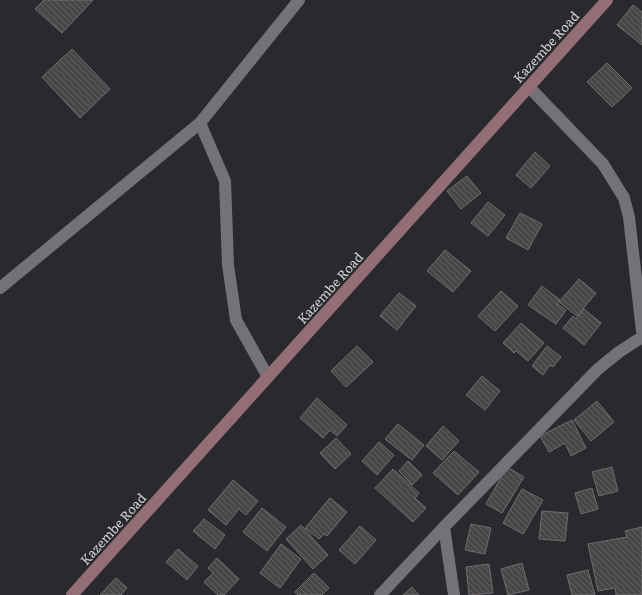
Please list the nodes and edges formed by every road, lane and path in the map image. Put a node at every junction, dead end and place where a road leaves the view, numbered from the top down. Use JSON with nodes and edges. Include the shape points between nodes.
{"nodes":[{"id":1,"x":300,"y":0,"type":"edge"},
{"id":2,"x":607,"y":0,"type":"edge"},
{"id":3,"x":529,"y":87,"type":"junction"},
{"id":4,"x":200,"y":123,"type":"junction"},
{"id":5,"x":0,"y":288,"type":"edge"},
{"id":6,"x":642,"y":331,"type":"edge"},
{"id":7,"x":642,"y":337,"type":"edge"},
{"id":8,"x":268,"y":377,"type":"junction"},
{"id":9,"x":444,"y":527,"type":"junction"},
{"id":10,"x":72,"y":595,"type":"edge"},
{"id":11,"x":380,"y":595,"type":"edge"},
{"id":12,"x":454,"y":595,"type":"edge"}],
"edges":[{"from":1,"to":4,"type":"street"},
{"from":2,"to":3,"type":"main road","name":"Kazembe Road"},
{"from":3,"to":6,"type":"street","via":[[603,164],[624,198],[629,216]]},
{"from":3,"to":8,"type":"main road","name":"Kazembe Road"},
{"from":4,"to":5,"type":"street"},
{"from":4,"to":8,"type":"street","via":[[225,181],[228,266],[236,320]]},
{"from":7,"to":9,"type":"street","via":[[598,369]]},
{"from":8,"to":10,"type":"main road","name":"Kazembe Road"},
{"from":9,"to":11,"type":"street"},
{"from":9,"to":12,"type":"street"}]}
